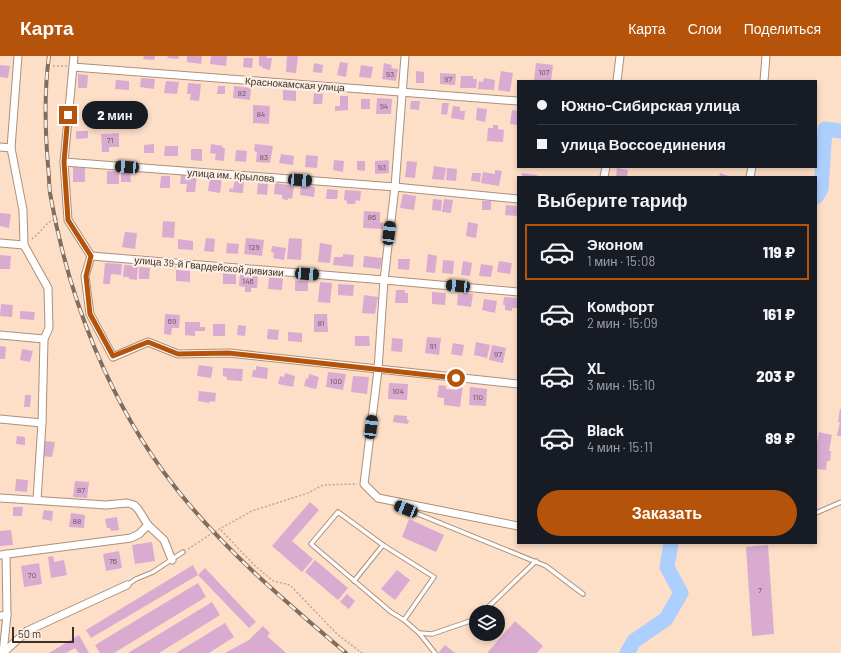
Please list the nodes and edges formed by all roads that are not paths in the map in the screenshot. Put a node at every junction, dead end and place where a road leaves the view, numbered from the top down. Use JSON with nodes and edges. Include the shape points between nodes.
{"nodes":[{"id":1,"x":18,"y":56,"type":"edge"},
{"id":2,"x":74,"y":56,"type":"edge"},
{"id":3,"x":405,"y":56,"type":"edge"},
{"id":4,"x":620,"y":56,"type":"edge"},
{"id":5,"x":766,"y":56,"type":"edge"},
{"id":6,"x":73,"y":67,"type":"junction"},
{"id":7,"x":617,"y":80,"type":"edge"},
{"id":8,"x":764,"y":80,"type":"edge"},
{"id":9,"x":403,"y":92,"type":"junction"},
{"id":10,"x":517,"y":101,"type":"edge"},
{"id":11,"x":0,"y":147,"type":"edge"},
{"id":12,"x":11,"y":148,"type":"junction"},
{"id":13,"x":64,"y":162,"type":"junction"},
{"id":14,"x":395,"y":187,"type":"junction"},
{"id":15,"x":517,"y":199,"type":"edge"},
{"id":16,"x":0,"y":243,"type":"edge"},
{"id":17,"x":24,"y":245,"type":"junction"},
{"id":18,"x":91,"y":256,"type":"junction"},
{"id":19,"x":384,"y":280,"type":"junction"},
{"id":20,"x":517,"y":292,"type":"edge"},
{"id":21,"x":0,"y":335,"type":"edge"},
{"id":22,"x":44,"y":339,"type":"junction"},
{"id":23,"x":378,"y":370,"type":"junction"},
{"id":24,"x":517,"y":384,"type":"edge"},
{"id":25,"x":0,"y":419,"type":"edge"},
{"id":26,"x":42,"y":423,"type":"junction"},
{"id":27,"x":0,"y":498,"type":"edge"},
{"id":28,"x":378,"y":498,"type":"junction"},
{"id":29,"x":37,"y":500,"type":"junction"},
{"id":30,"x":841,"y":502,"type":"edge"},
{"id":31,"x":817,"y":514,"type":"edge"},
{"id":32,"x":148,"y":525,"type":"junction"},
{"id":33,"x":517,"y":526,"type":"edge"},
{"id":34,"x":383,"y":545,"type":"junction"},
{"id":35,"x":183,"y":552,"type":"road end"},
{"id":36,"x":3,"y":555,"type":"edge"},
{"id":37,"x":172,"y":560,"type":"junction"},
{"id":38,"x":536,"y":561,"type":"junction"},
{"id":39,"x":354,"y":581,"type":"junction"},
{"id":40,"x":127,"y":585,"type":"joint"},
{"id":41,"x":584,"y":594,"type":"dead end"},
{"id":42,"x":490,"y":605,"type":"edge"},
{"id":43,"x":4,"y":615,"type":"edge"},
{"id":44,"x":404,"y":620,"type":"junction"},
{"id":45,"x":469,"y":621,"type":"edge"},
{"id":46,"x":419,"y":633,"type":"junction"},
{"id":47,"x":3,"y":653,"type":"edge"},
{"id":48,"x":435,"y":653,"type":"edge"}],
"edges":[{"from":1,"to":12,"type":"street"},
{"from":2,"to":6,"type":"street"},
{"from":3,"to":9,"type":"street"},
{"from":4,"to":7,"type":"street"},
{"from":5,"to":8,"type":"street"},
{"from":6,"to":9,"type":"street","name":"Краснокамская улица"},
{"from":6,"to":13,"type":"street"},
{"from":9,"to":10,"type":"street","name":"Краснокамская улица"},
{"from":9,"to":14,"type":"street"},
{"from":11,"to":12,"type":"street"},
{"from":12,"to":17,"type":"street","via":[[23,210]]},
{"from":13,"to":14,"type":"street","name":"улица им. Крылова"},
{"from":13,"to":18,"type":"street","via":[[68,220]]},
{"from":14,"to":15,"type":"street","name":"улица им. Крылова"},
{"from":14,"to":19,"type":"street"},
{"from":16,"to":17,"type":"street"},
{"from":17,"to":22,"type":"street","via":[[48,288],[49,328]]},
{"from":18,"to":19,"type":"street","name":"улица 39-й Гвардейской дивизии"},
{"from":18,"to":23,"type":"street","via":[[86,276],[90,314],[113,356],[148,342],[178,354],[228,353]]},
{"from":19,"to":20,"type":"street","name":"улица 39-й Гвардейской дивизии"},
{"from":19,"to":23,"type":"street"},
{"from":21,"to":22,"type":"street"},
{"from":22,"to":26,"type":"street"},
{"from":23,"to":24,"type":"street"},
{"from":23,"to":28,"type":"street","via":[[364,484]]},
{"from":25,"to":26,"type":"street"},
{"from":26,"to":29,"type":"street"},
{"from":27,"to":29,"type":"street"},
{"from":28,"to":33,"type":"street"},
{"from":28,"to":38,"type":"lane"},
{"from":29,"to":32,"type":"street","via":[[106,505],[127,503],[138,509]]},
{"from":30,"to":31,"type":"lane"},
{"from":32,"to":36,"type":"street","via":[[131,538]]},
{"from":32,"to":37,"type":"street","via":[[164,540]]},
{"from":34,"to":39,"type":"lane"},
{"from":34,"to":39,"type":"lane","via":[[338,512],[311,544]]},
{"from":34,"to":44,"type":"lane","via":[[434,577]]},
{"from":35,"to":37,"type":"lane"},
{"from":36,"to":43,"type":"street"},
{"from":37,"to":40,"type":"lane"},
{"from":38,"to":41,"type":"lane"},
{"from":38,"to":42,"type":"lane"},
{"from":39,"to":44,"type":"lane"},
{"from":40,"to":47,"type":"street","via":[[28,631]]},
{"from":43,"to":47,"type":"street"},
{"from":44,"to":46,"type":"lane"},
{"from":45,"to":46,"type":"lane","via":[[432,634]]},
{"from":46,"to":48,"type":"lane"}]}
